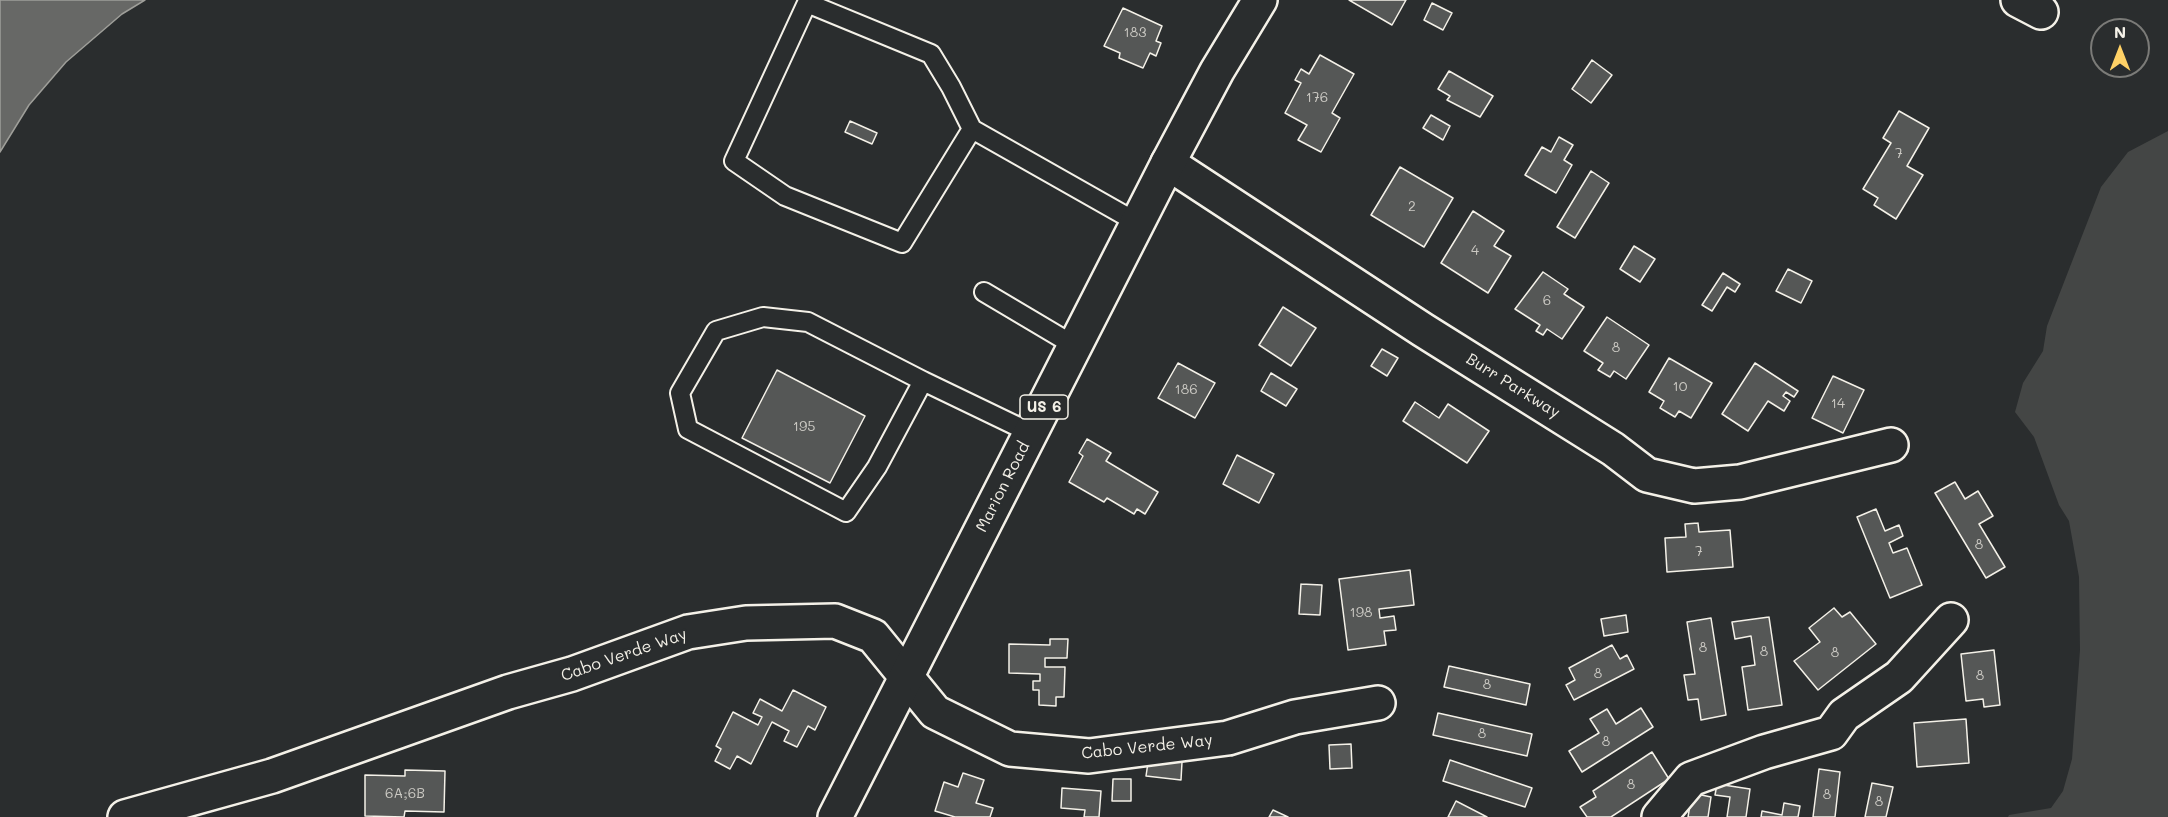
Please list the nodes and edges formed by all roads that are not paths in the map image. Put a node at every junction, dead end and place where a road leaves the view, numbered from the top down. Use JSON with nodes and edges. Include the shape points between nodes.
{"nodes":[{"id":1,"x":1260,"y":0,"type":"edge"},
{"id":2,"x":972,"y":129,"type":"junction"},
{"id":3,"x":1168,"y":163,"type":"junction"},
{"id":4,"x":1138,"y":223,"type":"junction"},
{"id":5,"x":984,"y":292,"type":"dead end"},
{"id":6,"x":1075,"y":346,"type":"junction"},
{"id":7,"x":923,"y":381,"type":"junction"},
{"id":8,"x":1031,"y":433,"type":"junction"},
{"id":9,"x":1891,"y":445,"type":"dead end"},
{"id":10,"x":1951,"y":620,"type":"dead end"},
{"id":11,"x":906,"y":677,"type":"junction"},
{"id":12,"x":1378,"y":703,"type":"dead end"},
{"id":13,"x":125,"y":817,"type":"edge"},
{"id":14,"x":835,"y":817,"type":"edge"},
{"id":15,"x":1659,"y":817,"type":"edge"}],
"edges":[{"from":1,"to":3,"type":"street","name":"Marion Road","number":"US 6","via":[[1217,70]]},
{"from":2,"to":2,"type":"lane","via":[[931,54],[807,3],[734,162],[785,196],[902,243]]},
{"from":2,"to":4,"type":"lane"},
{"from":3,"to":4,"type":"street","name":"Marion Road","number":"US 6"},
{"from":3,"to":9,"type":"street","name":"Burr Parkway","via":[[1613,449],[1647,475],[1694,486],[1740,482]]},
{"from":4,"to":6,"type":"street","name":"Marion Road","number":"US 6"},
{"from":5,"to":6,"type":"lane"},
{"from":6,"to":8,"type":"street","name":"Marion Road","number":"US 6"},
{"from":7,"to":7,"type":"lane","via":[[878,466],[846,512],[688,429],[680,393],[716,331],[763,317],[808,322]]},
{"from":7,"to":8,"type":"lane"},
{"from":8,"to":11,"type":"street","name":"Marion Road","number":"US 6"},
{"from":10,"to":15,"type":"street","via":[[1899,677],[1844,715],[1831,733],[1691,779]]},
{"from":11,"to":12,"type":"street","name":"Cabo Verde Way","via":[[935,712],[1010,749],[1089,756],[1228,738],[1295,717]]},
{"from":11,"to":13,"type":"street","name":"Cabo Verde Way","via":[[873,636],[835,621],[746,623],[688,632],[272,776]]},
{"from":11,"to":14,"type":"street","name":"Marion Road","number":"US 6"}]}
